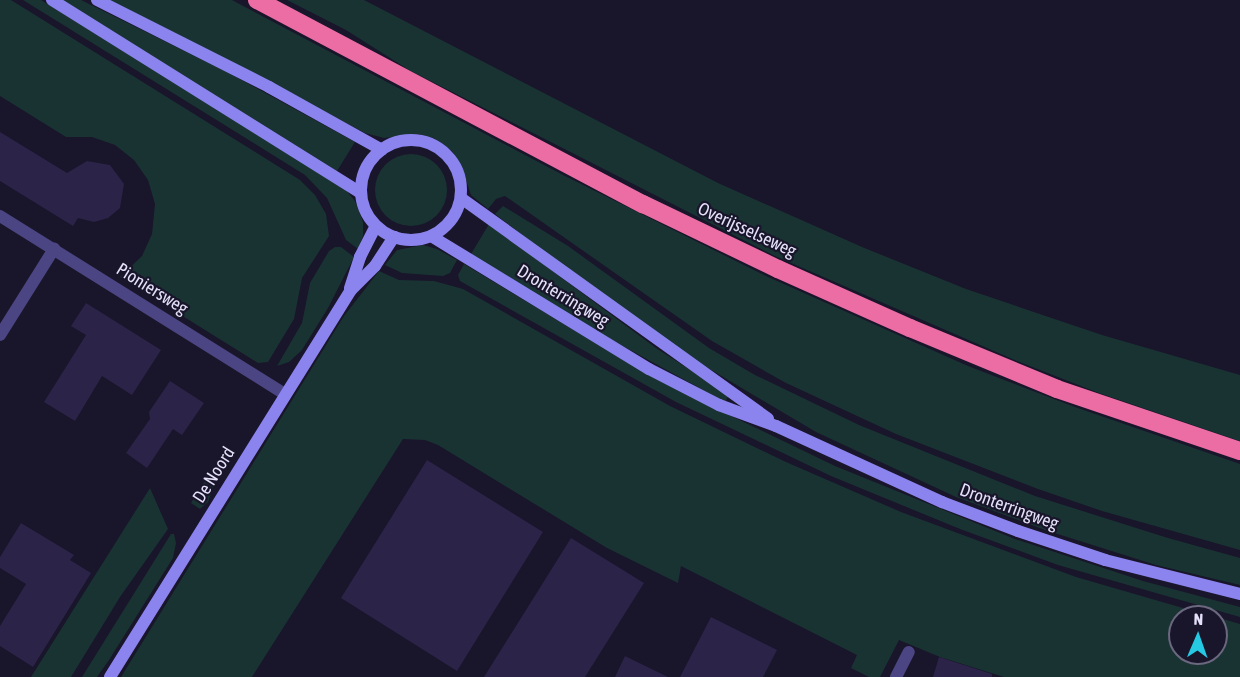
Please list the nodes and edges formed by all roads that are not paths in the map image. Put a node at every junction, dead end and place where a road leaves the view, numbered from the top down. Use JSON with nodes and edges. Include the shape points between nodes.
{"nodes":[{"id":1,"x":52,"y":0,"type":"edge"},
{"id":2,"x":96,"y":0,"type":"edge"},
{"id":3,"x":257,"y":0,"type":"edge"},
{"id":4,"x":382,"y":150,"type":"junction"},
{"id":5,"x":361,"y":194,"type":"junction"},
{"id":6,"x":461,"y":198,"type":"junction"},
{"id":7,"x":0,"y":216,"type":"edge"},
{"id":8,"x":376,"y":226,"type":"junction"},
{"id":9,"x":431,"y":236,"type":"junction"},
{"id":10,"x":394,"y":237,"type":"junction"},
{"id":11,"x":54,"y":249,"type":"junction"},
{"id":12,"x":350,"y":291,"type":"junction"},
{"id":13,"x":0,"y":335,"type":"edge"},
{"id":14,"x":285,"y":394,"type":"junction"},
{"id":15,"x":776,"y":426,"type":"junction"},
{"id":16,"x":1240,"y":451,"type":"edge"},
{"id":17,"x":1240,"y":594,"type":"edge"},
{"id":18,"x":909,"y":652,"type":"dead end"},
{"id":19,"x":110,"y":677,"type":"edge"},
{"id":20,"x":896,"y":677,"type":"edge"}],
"edges":[{"from":1,"to":5,"type":"main road"},
{"from":2,"to":4,"type":"main road","via":[[269,87]]},
{"from":3,"to":16,"type":"highway","name":"Overijsselseweg","via":[[644,204],[778,269],[1057,389]]},
{"from":4,"to":5,"type":"main road","via":[[366,169]]},
{"from":4,"to":6,"type":"main road","via":[[404,141],[438,148],[454,164],[462,186]]},
{"from":5,"to":8,"type":"main road"},
{"from":6,"to":9,"type":"main road","via":[[446,227]]},
{"from":6,"to":15,"type":"main road","name":"Dronterringweg"},
{"from":7,"to":11,"type":"street","name":"Pioniersweg"},
{"from":8,"to":10,"type":"main road"},
{"from":8,"to":12,"type":"main road","name":"De Noord","via":[[360,257]]},
{"from":9,"to":10,"type":"main road","via":[[413,240]]},
{"from":9,"to":15,"type":"main road","name":"Dronterringweg","via":[[649,369],[719,405]]},
{"from":10,"to":12,"type":"main road","name":"De Noord","via":[[375,266]]},
{"from":11,"to":13,"type":"street"},
{"from":11,"to":14,"type":"street","name":"Pioniersweg"},
{"from":12,"to":14,"type":"main road","name":"De Noord"},
{"from":14,"to":19,"type":"main road","name":"De Noord"},
{"from":15,"to":17,"type":"main road","name":"Dronterringweg","via":[[942,502],[1018,531],[1105,560]]},
{"from":18,"to":20,"type":"street"}]}
